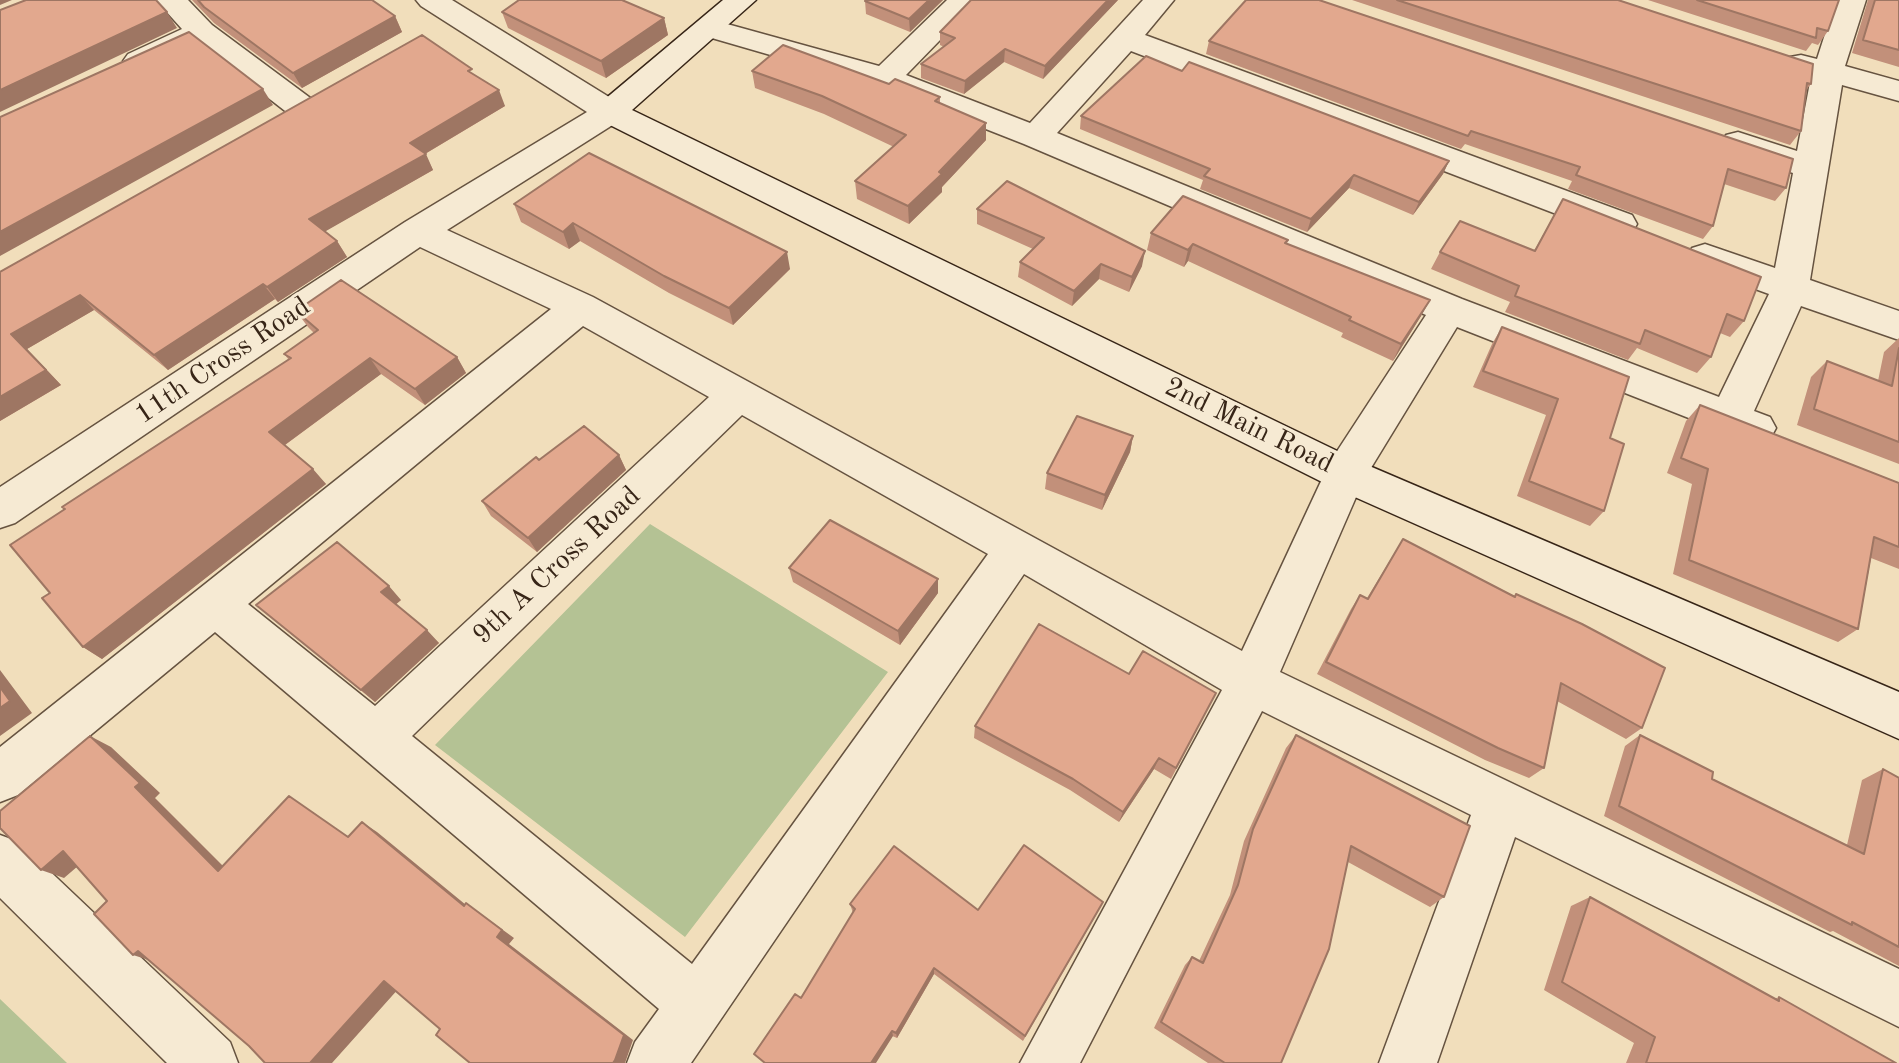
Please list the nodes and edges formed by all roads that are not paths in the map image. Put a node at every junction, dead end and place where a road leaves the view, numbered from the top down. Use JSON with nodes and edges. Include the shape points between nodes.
{"nodes":[{"id":1,"x":171,"y":0,"type":"edge"},
{"id":2,"x":488,"y":0,"type":"edge"},
{"id":3,"x":741,"y":0,"type":"edge"},
{"id":4,"x":964,"y":0,"type":"edge"},
{"id":5,"x":1159,"y":0,"type":"edge"},
{"id":6,"x":1851,"y":0,"type":"edge"},
{"id":7,"x":440,"y":18,"type":"edge"},
{"id":8,"x":709,"y":28,"type":"junction"},
{"id":9,"x":201,"y":31,"type":"junction"},
{"id":10,"x":1123,"y":37,"type":"junction"},
{"id":11,"x":1769,"y":53,"type":"edge"},
{"id":12,"x":115,"y":72,"type":"edge"},
{"id":13,"x":1828,"y":72,"type":"junction"},
{"id":14,"x":885,"y":78,"type":"junction"},
{"id":15,"x":1899,"y":91,"type":"edge"},
{"id":16,"x":301,"y":107,"type":"edge"},
{"id":17,"x":610,"y":112,"type":"junction"},
{"id":18,"x":1706,"y":132,"type":"edge"},
{"id":19,"x":1036,"y":137,"type":"junction"},
{"id":20,"x":1812,"y":167,"type":"junction"},
{"id":21,"x":418,"y":231,"type":"junction"},
{"id":22,"x":1790,"y":289,"type":"junction"},
{"id":23,"x":580,"y":307,"type":"junction"},
{"id":24,"x":1449,"y":309,"type":"junction"},
{"id":25,"x":1899,"y":326,"type":"edge"},
{"id":26,"x":738,"y":394,"type":"junction"},
{"id":27,"x":1730,"y":418,"type":"junction"},
{"id":28,"x":1786,"y":440,"type":"edge"},
{"id":29,"x":1345,"y":474,"type":"junction"},
{"id":30,"x":0,"y":510,"type":"edge"},
{"id":31,"x":1017,"y":548,"type":"junction"},
{"id":32,"x":215,"y":604,"type":"junction"},
{"id":33,"x":1252,"y":682,"type":"junction"},
{"id":34,"x":1899,"y":716,"type":"edge"},
{"id":35,"x":376,"y":738,"type":"junction"},
{"id":36,"x":0,"y":778,"type":"edge"},
{"id":37,"x":1501,"y":804,"type":"junction"},
{"id":38,"x":0,"y":861,"type":"edge"},
{"id":39,"x":1899,"y":999,"type":"edge"},
{"id":40,"x":697,"y":1004,"type":"junction"},
{"id":41,"x":209,"y":1063,"type":"edge"},
{"id":42,"x":656,"y":1063,"type":"edge"},
{"id":43,"x":1049,"y":1063,"type":"edge"},
{"id":44,"x":1408,"y":1063,"type":"edge"}],
"edges":[{"from":1,"to":9,"type":"street"},
{"from":2,"to":7,"type":"street"},
{"from":3,"to":8,"type":"street","name":"11th Cross Road"},
{"from":4,"to":14,"type":"street"},
{"from":5,"to":10,"type":"street"},
{"from":6,"to":13,"type":"street"},
{"from":7,"to":17,"type":"street","name":"2nd Main Road"},
{"from":8,"to":14,"type":"street"},
{"from":8,"to":17,"type":"street","name":"11th Cross Road"},
{"from":9,"to":12,"type":"street"},
{"from":9,"to":16,"type":"street"},
{"from":10,"to":19,"type":"street"},
{"from":10,"to":22,"type":"street"},
{"from":11,"to":13,"type":"street"},
{"from":13,"to":15,"type":"street"},
{"from":13,"to":20,"type":"street"},
{"from":14,"to":19,"type":"street"},
{"from":17,"to":21,"type":"street","name":"11th Cross Road"},
{"from":17,"to":29,"type":"street","name":"2nd Main Road"},
{"from":18,"to":20,"type":"street"},
{"from":19,"to":24,"type":"street"},
{"from":20,"to":22,"type":"street"},
{"from":21,"to":23,"type":"street"},
{"from":21,"to":30,"type":"street","name":"11th Cross Road"},
{"from":22,"to":25,"type":"street"},
{"from":22,"to":27,"type":"street"},
{"from":23,"to":26,"type":"street"},
{"from":23,"to":32,"type":"street"},
{"from":24,"to":27,"type":"street"},
{"from":24,"to":29,"type":"street"},
{"from":26,"to":31,"type":"street"},
{"from":26,"to":35,"type":"street","name":"9th A Cross Road"},
{"from":27,"to":28,"type":"street"},
{"from":29,"to":33,"type":"street"},
{"from":29,"to":34,"type":"street","name":"2nd Main Road"},
{"from":31,"to":33,"type":"street"},
{"from":31,"to":40,"type":"street"},
{"from":32,"to":35,"type":"street"},
{"from":32,"to":36,"type":"street"},
{"from":33,"to":37,"type":"street"},
{"from":33,"to":43,"type":"street"},
{"from":35,"to":40,"type":"street"},
{"from":37,"to":39,"type":"street"},
{"from":37,"to":44,"type":"street"},
{"from":38,"to":41,"type":"street"},
{"from":40,"to":42,"type":"street"}]}
